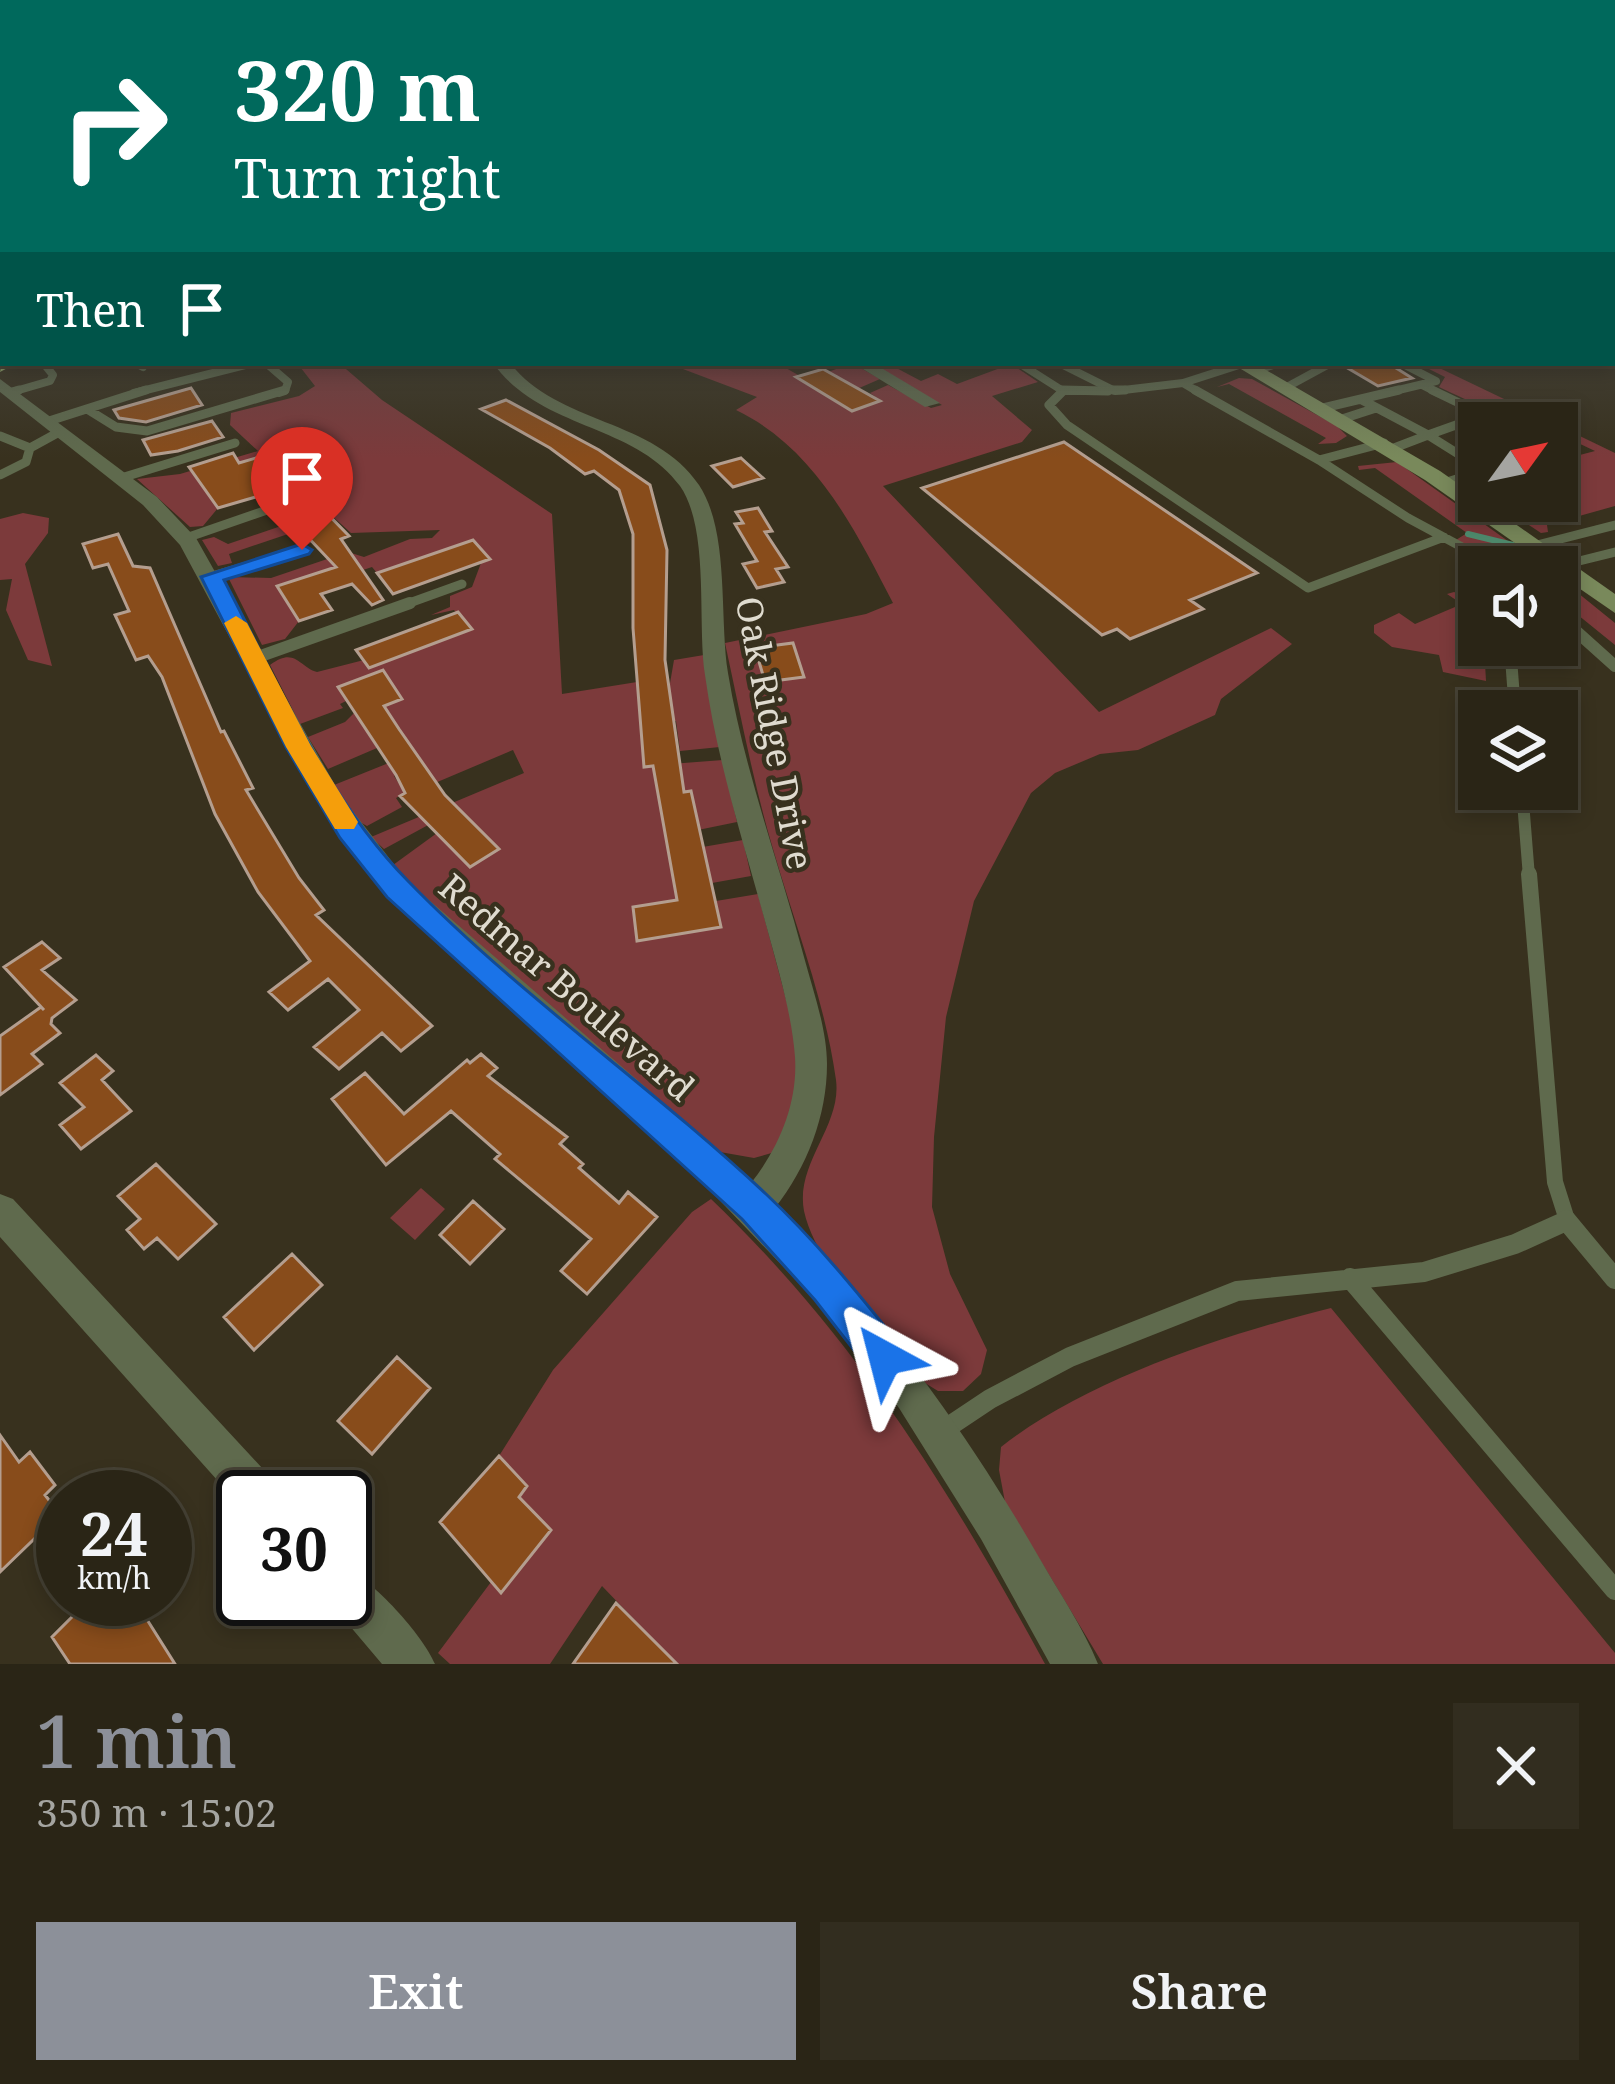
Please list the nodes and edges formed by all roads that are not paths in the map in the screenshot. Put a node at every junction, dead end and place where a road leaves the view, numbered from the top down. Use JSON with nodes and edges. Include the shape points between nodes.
{"nodes":[{"id":1,"x":46,"y":366,"type":"edge"},
{"id":2,"x":242,"y":366,"type":"edge"},
{"id":3,"x":269,"y":366,"type":"edge"},
{"id":4,"x":503,"y":366,"type":"edge"},
{"id":5,"x":866,"y":366,"type":"edge"},
{"id":6,"x":1024,"y":366,"type":"edge"},
{"id":7,"x":1065,"y":366,"type":"edge"},
{"id":8,"x":1246,"y":366,"type":"edge"},
{"id":9,"x":1325,"y":366,"type":"edge"},
{"id":10,"x":1407,"y":366,"type":"edge"},
{"id":11,"x":5,"y":376,"type":"edge"},
{"id":12,"x":1183,"y":383,"type":"junction"},
{"id":13,"x":1422,"y":385,"type":"junction"},
{"id":14,"x":1286,"y":388,"type":"junction"},
{"id":15,"x":1063,"y":391,"type":"junction"},
{"id":16,"x":1115,"y":391,"type":"junction"},
{"id":17,"x":1361,"y":400,"type":"junction"},
{"id":18,"x":931,"y":403,"type":"dead end"},
{"id":19,"x":1376,"y":408,"type":"junction"},
{"id":20,"x":87,"y":409,"type":"junction"},
{"id":21,"x":1332,"y":413,"type":"junction"},
{"id":22,"x":47,"y":433,"type":"junction"},
{"id":23,"x":1428,"y":435,"type":"junction"},
{"id":24,"x":0,"y":436,"type":"edge"},
{"id":25,"x":235,"y":443,"type":"dead end"},
{"id":26,"x":1389,"y":445,"type":"junction"},
{"id":27,"x":1458,"y":456,"type":"edge"},
{"id":28,"x":1319,"y":460,"type":"junction"},
{"id":29,"x":0,"y":475,"type":"edge"},
{"id":30,"x":121,"y":478,"type":"junction"},
{"id":31,"x":1458,"y":478,"type":"edge"},
{"id":32,"x":1447,"y":482,"type":"junction"},
{"id":33,"x":287,"y":502,"type":"dead end"},
{"id":34,"x":1615,"y":525,"type":"edge"},
{"id":35,"x":1444,"y":537,"type":"junction"},
{"id":36,"x":186,"y":538,"type":"junction"},
{"id":37,"x":1460,"y":546,"type":"edge"},
{"id":38,"x":1537,"y":546,"type":"edge"},
{"id":39,"x":1570,"y":546,"type":"edge"},
{"id":40,"x":302,"y":550,"type":"dead end"},
{"id":41,"x":1615,"y":552,"type":"edge"},
{"id":42,"x":1578,"y":554,"type":"edge"},
{"id":43,"x":212,"y":577,"type":"junction"},
{"id":44,"x":1578,"y":577,"type":"edge"},
{"id":45,"x":462,"y":584,"type":"dead end"},
{"id":46,"x":1615,"y":606,"type":"edge"},
{"id":47,"x":1578,"y":633,"type":"edge"},
{"id":48,"x":252,"y":658,"type":"junction"},
{"id":49,"x":1615,"y":666,"type":"edge"},
{"id":50,"x":1524,"y":810,"type":"edge"},
{"id":51,"x":754,"y":1207,"type":"junction"},
{"id":52,"x":0,"y":1211,"type":"edge"},
{"id":53,"x":1566,"y":1221,"type":"junction"},
{"id":54,"x":1350,"y":1278,"type":"junction"},
{"id":55,"x":1615,"y":1279,"type":"edge"},
{"id":56,"x":939,"y":1433,"type":"junction"},
{"id":57,"x":235,"y":1470,"type":"edge"},
{"id":58,"x":1615,"y":1590,"type":"edge"},
{"id":59,"x":372,"y":1620,"type":"edge"},
{"id":60,"x":412,"y":1664,"type":"edge"},
{"id":61,"x":1075,"y":1664,"type":"edge"}],
"edges":[{"from":1,"to":11,"type":"lane","via":[[50,381]]},
{"from":2,"to":20,"type":"lane"},
{"from":3,"to":20,"type":"lane","via":[[288,382],[285,391],[147,430],[116,427]]},
{"from":4,"to":51,"type":"street","name":"Oak Ridge Drive","via":[[523,389],[650,449],[675,467],[697,500],[713,649],[812,1056],[797,1142]]},
{"from":5,"to":18,"type":"street"},
{"from":6,"to":15,"type":"lane"},
{"from":7,"to":16,"type":"lane"},
{"from":8,"to":12,"type":"lane"},
{"from":8,"to":14,"type":"main road"},
{"from":9,"to":14,"type":"lane"},
{"from":10,"to":13,"type":"lane","via":[[1436,381]]},
{"from":11,"to":22,"type":"street","name":"Redmar Boulevard"},
{"from":12,"to":16,"type":"lane"},
{"from":12,"to":28,"type":"lane"},
{"from":13,"to":17,"type":"lane"},
{"from":13,"to":23,"type":"lane","via":[[1484,415]]},
{"from":14,"to":21,"type":"main road"},
{"from":15,"to":16,"type":"lane"},
{"from":15,"to":35,"type":"lane","via":[[1049,405],[1067,425],[1308,588]]},
{"from":17,"to":19,"type":"lane"},
{"from":17,"to":21,"type":"lane"},
{"from":19,"to":21,"type":"lane"},
{"from":19,"to":23,"type":"lane"},
{"from":20,"to":22,"type":"lane"},
{"from":21,"to":26,"type":"main road"},
{"from":22,"to":24,"type":"lane"},
{"from":22,"to":29,"type":"lane","via":[[26,462]]},
{"from":22,"to":30,"type":"street","name":"Redmar Boulevard"},
{"from":23,"to":26,"type":"lane"},
{"from":23,"to":27,"type":"lane"},
{"from":25,"to":30,"type":"lane"},
{"from":26,"to":28,"type":"lane"},
{"from":26,"to":32,"type":"main road"},
{"from":28,"to":35,"type":"lane"},
{"from":30,"to":36,"type":"street","name":"Redmar Boulevard"},
{"from":31,"to":32,"type":"lane"},
{"from":32,"to":38,"type":"main road"},
{"from":33,"to":36,"type":"lane"},
{"from":34,"to":39,"type":"lane"},
{"from":35,"to":37,"type":"lane"},
{"from":36,"to":43,"type":"street","name":"Redmar Boulevard"},
{"from":40,"to":43,"type":"lane"},
{"from":41,"to":42,"type":"lane"},
{"from":43,"to":48,"type":"street","name":"Redmar Boulevard"},
{"from":44,"to":46,"type":"main road"},
{"from":45,"to":48,"type":"lane"},
{"from":47,"to":49,"type":"lane"},
{"from":48,"to":51,"type":"street","name":"Redmar Boulevard","via":[[331,802],[398,889]]},
{"from":50,"to":53,"type":"lane","via":[[1555,1183]]},
{"from":51,"to":56,"type":"street","name":"Redmar Boulevard","via":[[828,1286]]},
{"from":52,"to":57,"type":"street"},
{"from":53,"to":54,"type":"lane","via":[[1424,1271]]},
{"from":53,"to":55,"type":"lane"},
{"from":54,"to":56,"type":"lane","via":[[1237,1292],[1070,1357]]},
{"from":54,"to":58,"type":"lane"},
{"from":56,"to":61,"type":"street","name":"Redmar Boulevard"},
{"from":59,"to":60,"type":"street"}]}
